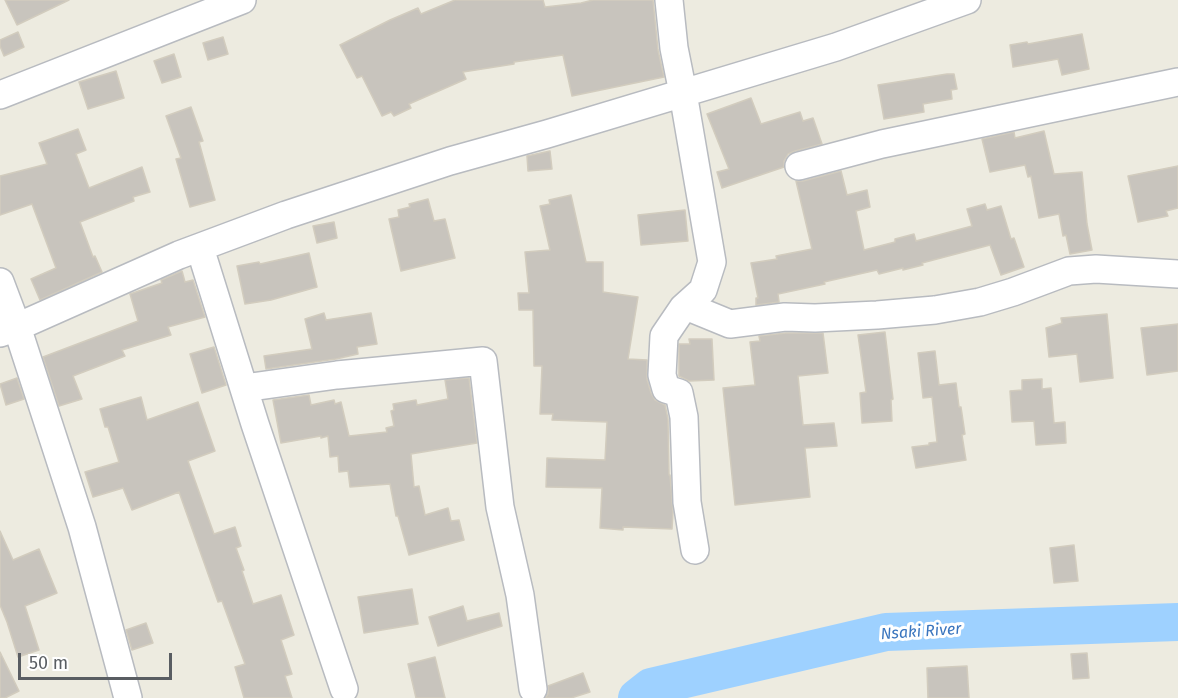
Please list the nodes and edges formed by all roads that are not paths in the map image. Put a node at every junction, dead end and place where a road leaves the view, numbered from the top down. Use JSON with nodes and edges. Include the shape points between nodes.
{"nodes":[{"id":1,"x":242,"y":0,"type":"edge"},
{"id":2,"x":669,"y":0,"type":"edge"},
{"id":3,"x":967,"y":0,"type":"edge"},
{"id":4,"x":1178,"y":82,"type":"edge"},
{"id":5,"x":1,"y":91,"type":"edge"},
{"id":6,"x":683,"y":93,"type":"junction"},
{"id":7,"x":799,"y":165,"type":"dead end"},
{"id":8,"x":200,"y":248,"type":"junction"},
{"id":9,"x":1178,"y":274,"type":"edge"},
{"id":10,"x":0,"y":282,"type":"edge"},
{"id":11,"x":686,"y":306,"type":"junction"},
{"id":12,"x":8,"y":330,"type":"edge"},
{"id":13,"x":244,"y":388,"type":"junction"},
{"id":14,"x":695,"y":550,"type":"dead end"},
{"id":15,"x":344,"y":689,"type":"dead end"},
{"id":16,"x":533,"y":689,"type":"dead end"},
{"id":17,"x":128,"y":698,"type":"edge"}],
"edges":[{"from":1,"to":5,"type":"street"},
{"from":2,"to":6,"type":"street"},
{"from":3,"to":6,"type":"street","via":[[836,47]]},
{"from":4,"to":7,"type":"street"},
{"from":6,"to":8,"type":"street","via":[[450,161]]},
{"from":6,"to":11,"type":"street","via":[[712,262],[703,290]]},
{"from":8,"to":12,"type":"street"},
{"from":8,"to":13,"type":"street"},
{"from":9,"to":11,"type":"street","via":[[1069,271],[980,302],[877,315],[785,317],[730,324]]},
{"from":10,"to":12,"type":"street"},
{"from":11,"to":14,"type":"street","via":[[664,336],[663,375],[666,389],[679,393],[684,417],[687,502]]},
{"from":12,"to":17,"type":"street","via":[[82,527]]},
{"from":13,"to":15,"type":"street"},
{"from":13,"to":16,"type":"street","via":[[483,361],[500,507],[520,596]]}]}
